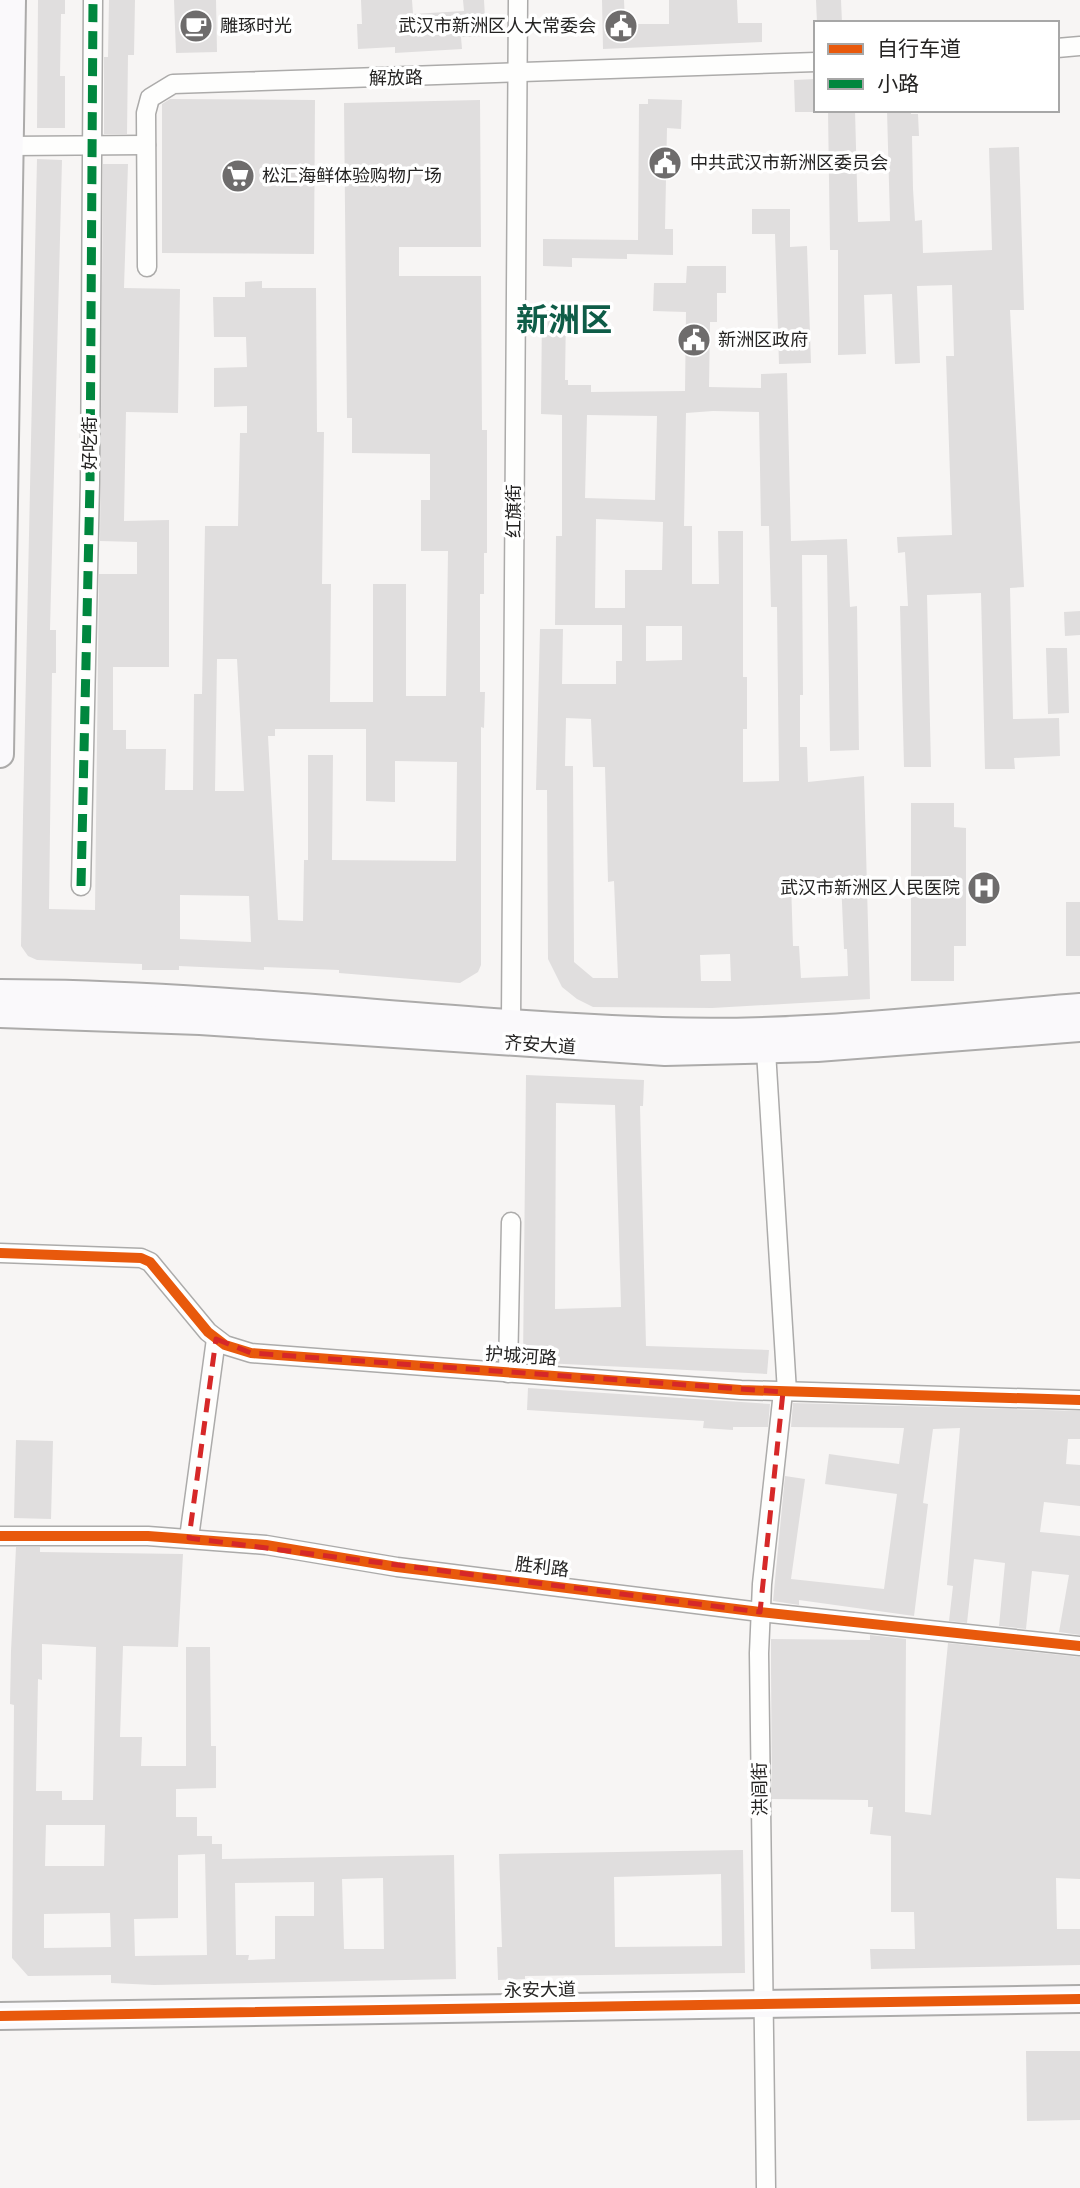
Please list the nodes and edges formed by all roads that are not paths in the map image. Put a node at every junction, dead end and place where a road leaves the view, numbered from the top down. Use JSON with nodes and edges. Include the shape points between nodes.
{"nodes":[{"id":1,"x":12,"y":0,"type":"edge"},
{"id":2,"x":93,"y":0,"type":"edge"},
{"id":3,"x":518,"y":0,"type":"edge"},
{"id":4,"x":1080,"y":46,"type":"edge"},
{"id":5,"x":1059,"y":48,"type":"edge"},
{"id":6,"x":814,"y":62,"type":"edge"},
{"id":7,"x":517,"y":75,"type":"junction"},
{"id":8,"x":92,"y":145,"type":"junction"},
{"id":9,"x":146,"y":145,"type":"junction"},
{"id":10,"x":9,"y":146,"type":"junction"},
{"id":11,"x":148,"y":267,"type":"dead end"},
{"id":12,"x":0,"y":754,"type":"edge"},
{"id":13,"x":81,"y":886,"type":"dead end"},
{"id":14,"x":0,"y":993,"type":"edge"},
{"id":15,"x":1080,"y":1007,"type":"edge"},
{"id":16,"x":0,"y":1014,"type":"edge"},
{"id":17,"x":511,"y":1022,"type":"junction"},
{"id":18,"x":1080,"y":1028,"type":"edge"},
{"id":19,"x":766,"y":1051,"type":"junction"},
{"id":20,"x":511,"y":1222,"type":"dead end"},
{"id":21,"x":0,"y":1253,"type":"edge"},
{"id":22,"x":216,"y":1339,"type":"junction"},
{"id":23,"x":508,"y":1373,"type":"junction"},
{"id":24,"x":785,"y":1392,"type":"junction"},
{"id":25,"x":1080,"y":1400,"type":"edge"},
{"id":26,"x":0,"y":1536,"type":"edge"},
{"id":27,"x":189,"y":1538,"type":"junction"},
{"id":28,"x":761,"y":1612,"type":"junction"},
{"id":29,"x":1080,"y":1646,"type":"edge"},
{"id":30,"x":1080,"y":1999,"type":"edge"},
{"id":31,"x":764,"y":2004,"type":"junction"},
{"id":32,"x":0,"y":2016,"type":"edge"},
{"id":33,"x":766,"y":2188,"type":"edge"}],
"edges":[{"from":1,"to":10,"type":"main road"},
{"from":2,"to":8,"type":"street","name":"好吃街"},
{"from":3,"to":7,"type":"street","name":"红旗街"},
{"from":4,"to":5,"type":"street"},
{"from":6,"to":7,"type":"street","name":"解放路"},
{"from":7,"to":9,"type":"street","name":"解放路","via":[[180,82],[150,98]]},
{"from":7,"to":17,"type":"street","name":"红旗街"},
{"from":8,"to":9,"type":"street"},
{"from":8,"to":10,"type":"street"},
{"from":8,"to":13,"type":"street","name":"好吃街"},
{"from":9,"to":11,"type":"street","name":"解放路"},
{"from":10,"to":12,"type":"main road"},
{"from":14,"to":17,"type":"main road","name":"齐安大道"},
{"from":15,"to":17,"type":"main road","name":"齐安大道","via":[[753,1031]]},
{"from":16,"to":19,"type":"main road","name":"齐安大道","via":[[200,1021],[616,1050]]},
{"from":18,"to":19,"type":"main road","name":"齐安大道"},
{"from":19,"to":24,"type":"street","name":"洪闾街"},
{"from":20,"to":23,"type":"street"},
{"from":21,"to":22,"type":"street","name":"护城河路","via":[[141,1258],[150,1262]]},
{"from":22,"to":23,"type":"street","name":"护城河路","via":[[251,1353]]},
{"from":22,"to":27,"type":"street"},
{"from":23,"to":24,"type":"street","name":"护城河路"},
{"from":24,"to":25,"type":"street","name":"护城河路"},
{"from":24,"to":28,"type":"street","name":"洪闾街"},
{"from":26,"to":27,"type":"street","name":"胜利路"},
{"from":27,"to":28,"type":"street","name":"胜利路"},
{"from":28,"to":29,"type":"street","name":"胜利路"},
{"from":28,"to":31,"type":"street","name":"洪闾街","via":[[758,1729]]},
{"from":30,"to":31,"type":"main road","name":"永安大道"},
{"from":31,"to":32,"type":"main road","name":"永安大道"},
{"from":31,"to":33,"type":"street","name":"洪闾街"}]}
